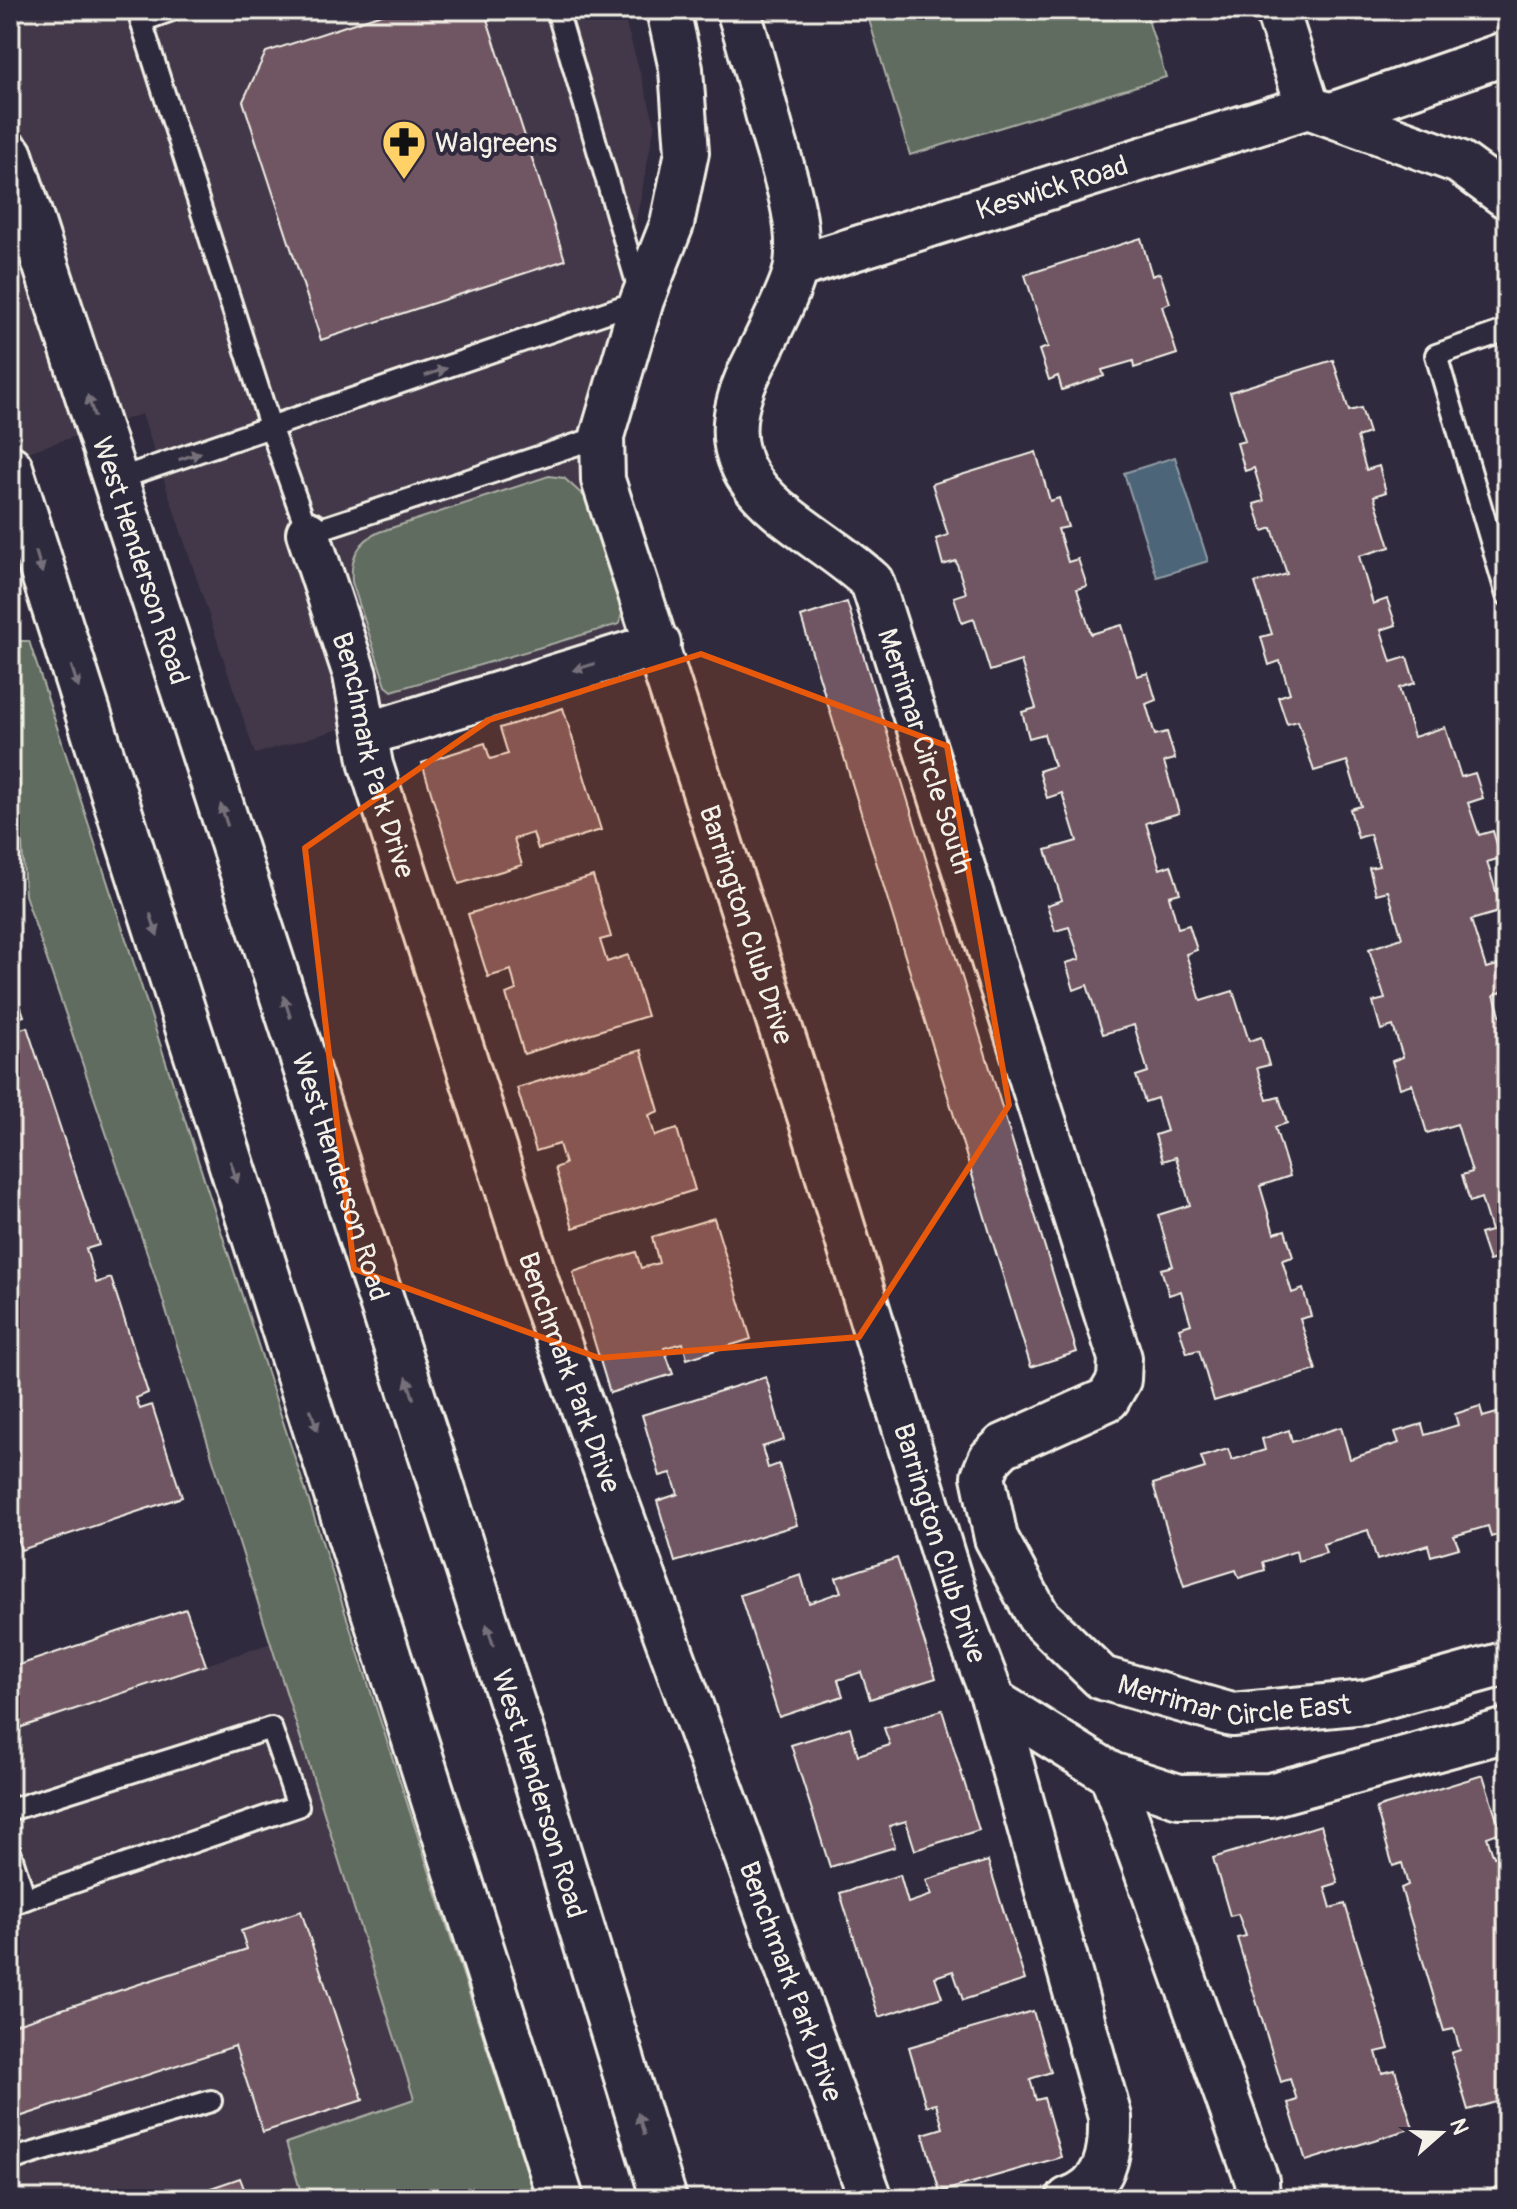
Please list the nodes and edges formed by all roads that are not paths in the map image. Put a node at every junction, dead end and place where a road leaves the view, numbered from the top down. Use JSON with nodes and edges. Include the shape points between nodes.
{"nodes":[{"id":1,"x":172,"y":10,"type":"edge"},
{"id":2,"x":557,"y":10,"type":"edge"},
{"id":3,"x":668,"y":10,"type":"edge"},
{"id":4,"x":738,"y":10,"type":"edge"},
{"id":5,"x":1277,"y":10,"type":"edge"},
{"id":6,"x":1507,"y":53,"type":"edge"},
{"id":7,"x":1320,"y":111,"type":"junction"},
{"id":8,"x":1507,"y":154,"type":"edge"},
{"id":9,"x":10,"y":155,"type":"edge"},
{"id":10,"x":1467,"y":167,"type":"junction"},
{"id":11,"x":1507,"y":197,"type":"edge"},
{"id":12,"x":796,"y":267,"type":"junction"},
{"id":13,"x":642,"y":300,"type":"junction"},
{"id":14,"x":1507,"y":330,"type":"edge"},
{"id":15,"x":271,"y":429,"type":"junction"},
{"id":16,"x":602,"y":436,"type":"junction"},
{"id":17,"x":10,"y":468,"type":"edge"},
{"id":18,"x":115,"y":480,"type":"junction"},
{"id":19,"x":308,"y":533,"type":"junction"},
{"id":20,"x":1507,"y":595,"type":"edge"},
{"id":21,"x":659,"y":644,"type":"junction"},
{"id":22,"x":367,"y":734,"type":"junction"},
{"id":23,"x":983,"y":1476,"type":"joint"},
{"id":24,"x":1507,"y":1663,"type":"edge"},
{"id":25,"x":994,"y":1701,"type":"junction"},
{"id":26,"x":1507,"y":1730,"type":"edge"},
{"id":27,"x":1111,"y":1774,"type":"junction"},
{"id":28,"x":10,"y":1810,"type":"edge"},
{"id":29,"x":10,"y":1852,"type":"edge"},
{"id":30,"x":18,"y":1901,"type":"edge"},
{"id":31,"x":211,"y":2101,"type":"dead end"},
{"id":32,"x":10,"y":2160,"type":"edge"},
{"id":33,"x":1507,"y":2196,"type":"edge"},
{"id":34,"x":561,"y":2199,"type":"edge"},
{"id":35,"x":664,"y":2199,"type":"edge"},
{"id":36,"x":871,"y":2199,"type":"edge"},
{"id":37,"x":1068,"y":2199,"type":"edge"},
{"id":38,"x":1258,"y":2199,"type":"edge"},
{"id":39,"x":1499,"y":2199,"type":"edge"}],
"edges":[{"from":1,"to":15,"type":"lane","via":[[141,21]]},
{"from":2,"to":13,"type":"lane"},
{"from":3,"to":13,"type":"street","name":"Barrington Club Drive","via":[[681,69],[687,152],[672,224]]},
{"from":4,"to":12,"type":"street","name":"Merrimar Circle South","via":[[794,210]]},
{"from":5,"to":7,"type":"street"},
{"from":6,"to":7,"type":"street","name":"Keswick Road"},
{"from":7,"to":10,"type":"street"},
{"from":7,"to":12,"type":"street","name":"Keswick Road"},
{"from":8,"to":10,"type":"street"},
{"from":18,"to":9,"type":"main road","name":"West Henderson Road","one_way":true},
{"from":10,"to":11,"type":"street"},
{"from":12,"to":23,"type":"street","name":"Merrimar Circle South","via":[[739,395],[733,424],[738,455],[770,505],[872,582],[1120,1358],[1119,1380],[1108,1399],[1003,1446]]},
{"from":15,"to":13,"type":"lane","one_way":true},
{"from":13,"to":16,"type":"street","name":"Barrington Club Drive"},
{"from":14,"to":20,"type":"lane","via":[[1436,355]]},
{"from":18,"to":15,"type":"lane","one_way":true},
{"from":15,"to":19,"type":"lane"},
{"from":16,"to":19,"type":"lane"},
{"from":16,"to":21,"type":"street","name":"Barrington Club Drive","via":[[603,480]]},
{"from":17,"to":34,"type":"main road","one_way":true},
{"from":35,"to":18,"type":"main road","name":"West Henderson Road","one_way":true,"via":[[531,1762]]},
{"from":19,"to":22,"type":"street","name":"Benchmark Park Drive","via":[[336,611]]},
{"from":21,"to":22,"type":"street","one_way":true},
{"from":21,"to":25,"type":"street","name":"Barrington Club Drive","via":[[961,1614]]},
{"from":22,"to":36,"type":"street","name":"Benchmark Park Drive","via":[[371,765],[539,1288]]},
{"from":23,"to":24,"type":"street","name":"Merrimar Circle East","via":[[996,1538],[1038,1616],[1102,1678],[1232,1715],[1366,1702]]},
{"from":25,"to":27,"type":"street"},
{"from":25,"to":37,"type":"street","via":[[1110,2117],[1106,2167],[1095,2183]]},
{"from":26,"to":27,"type":"street","via":[[1270,1795],[1179,1796]]},
{"from":27,"to":38,"type":"street","via":[[1257,2181]]},
{"from":28,"to":30,"type":"lane","via":[[271,1728],[298,1806]]},
{"from":29,"to":30,"type":"lane"},
{"from":31,"to":32,"type":"lane"},
{"from":33,"to":39,"type":"lane"}]}
